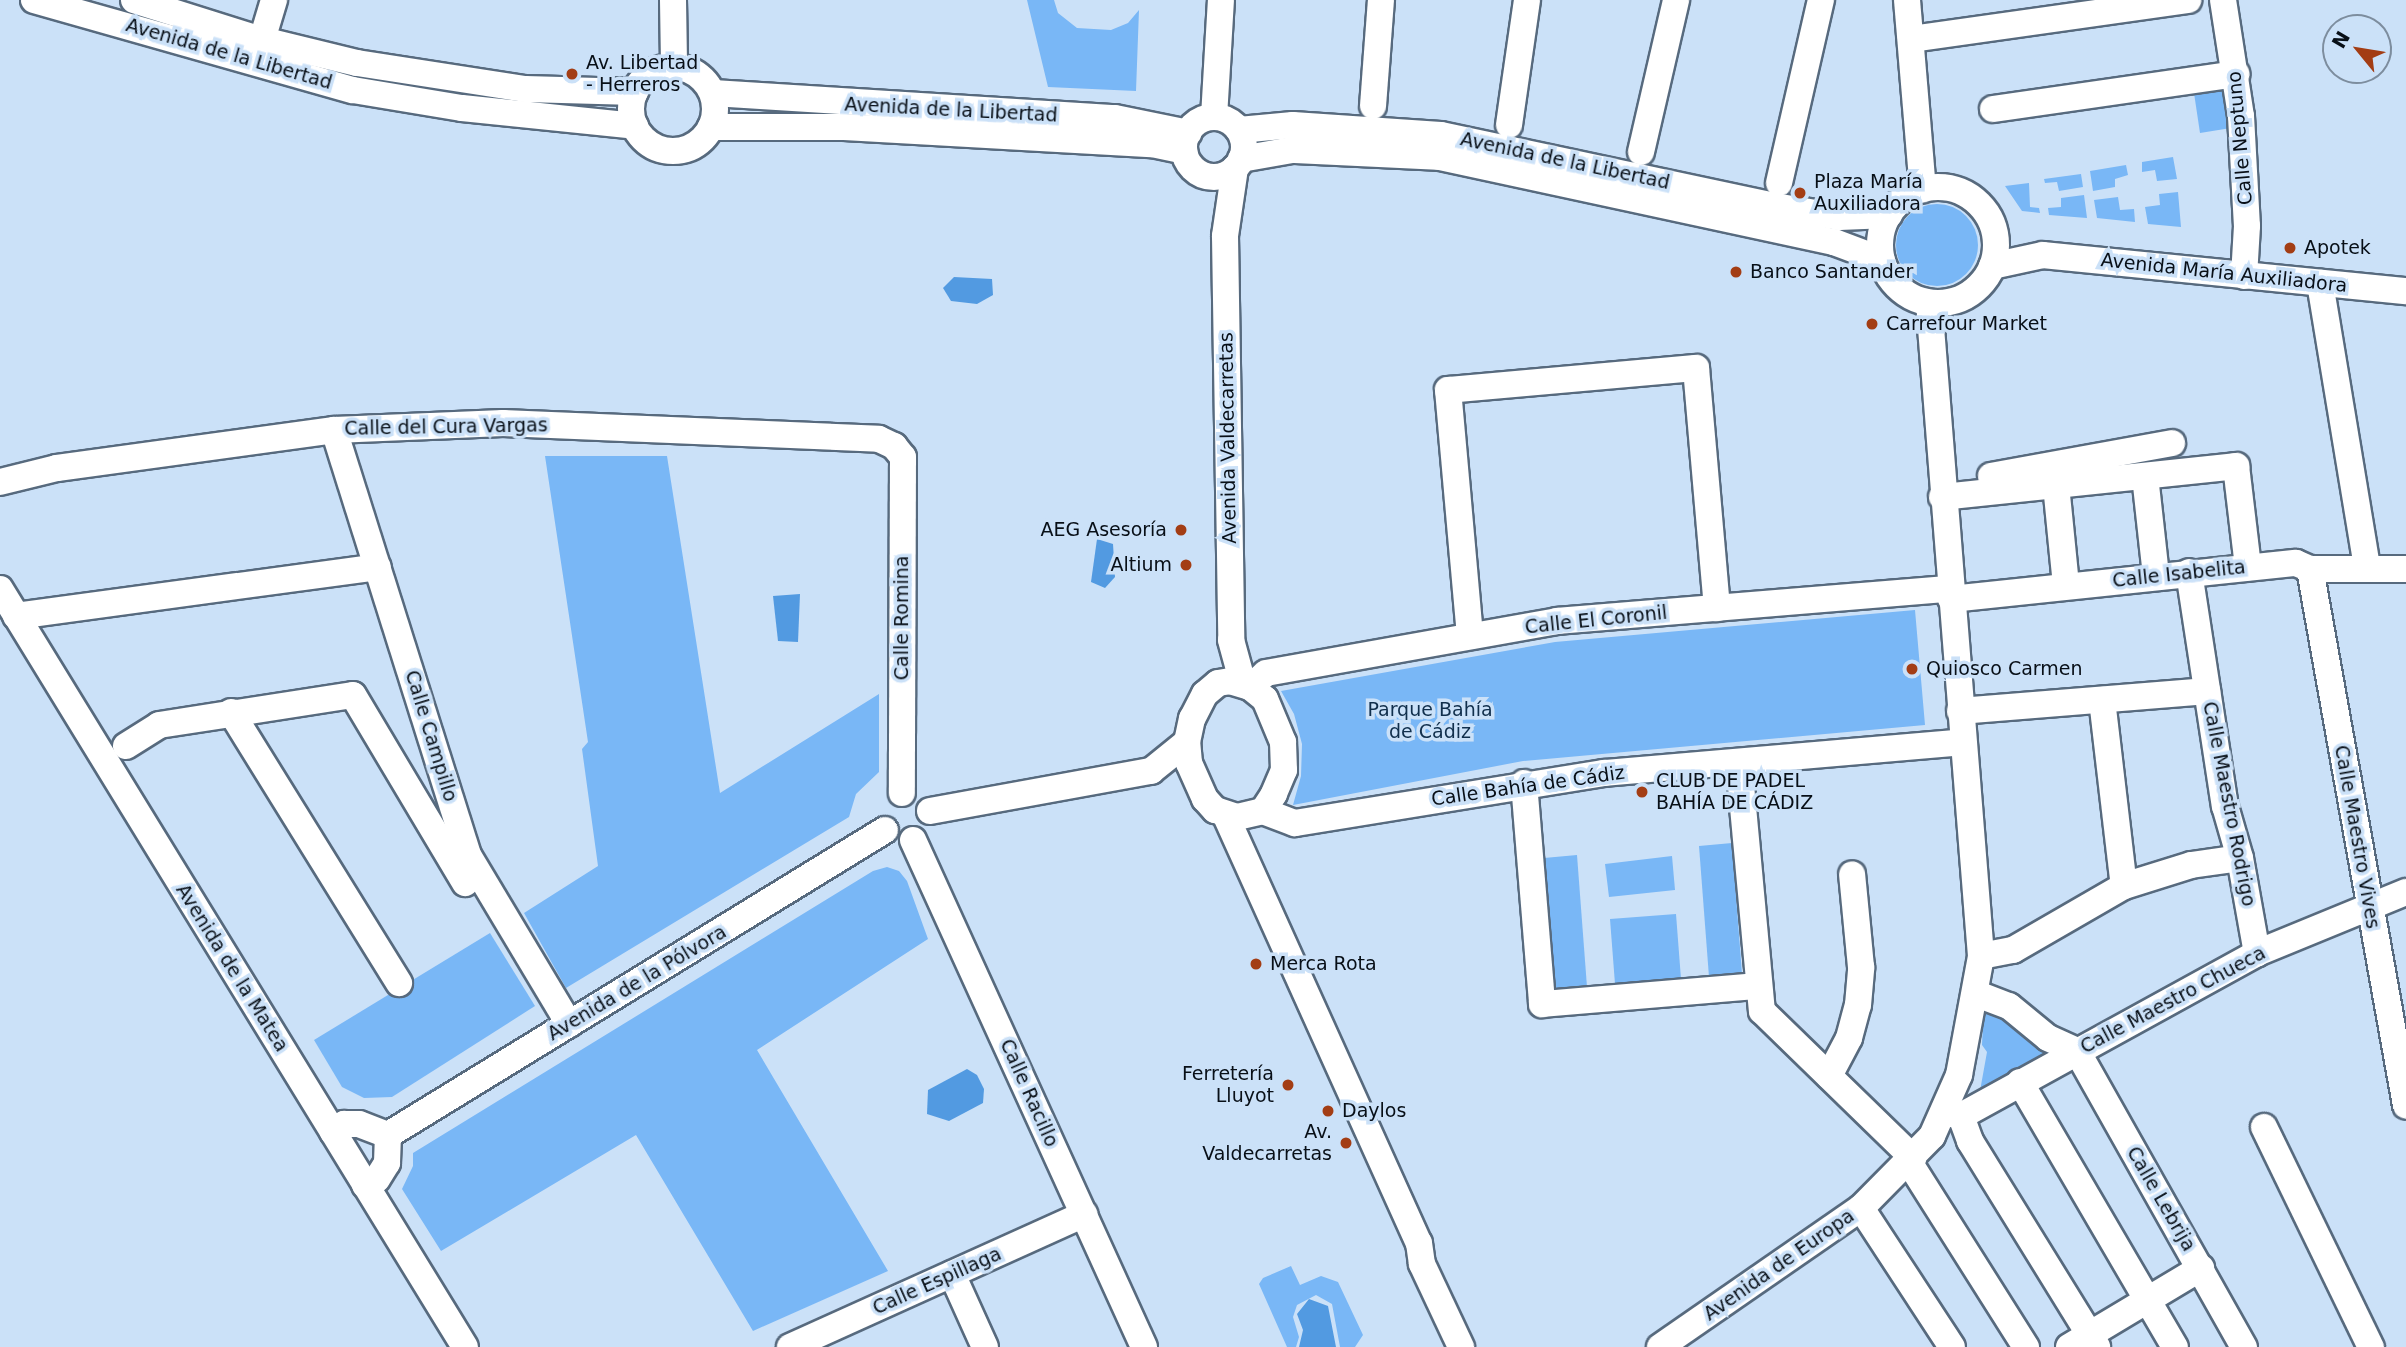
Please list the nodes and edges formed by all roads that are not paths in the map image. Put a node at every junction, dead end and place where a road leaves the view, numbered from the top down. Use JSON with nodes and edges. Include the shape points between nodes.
{"nodes":[{"id":1,"x":34,"y":0,"type":"edge"},
{"id":2,"x":134,"y":0,"type":"edge"},
{"id":3,"x":274,"y":0,"type":"edge"},
{"id":4,"x":673,"y":0,"type":"edge"},
{"id":5,"x":1221,"y":0,"type":"edge"},
{"id":6,"x":1381,"y":0,"type":"edge"},
{"id":7,"x":1527,"y":0,"type":"edge"},
{"id":8,"x":1676,"y":0,"type":"edge"},
{"id":9,"x":1821,"y":0,"type":"edge"},
{"id":10,"x":1907,"y":0,"type":"edge"},
{"id":11,"x":2188,"y":0,"type":"edge"},
{"id":12,"x":2223,"y":0,"type":"edge"},
{"id":13,"x":1911,"y":39,"type":"junction"},
{"id":14,"x":262,"y":40,"type":"junction"},
{"id":15,"x":674,"y":66,"type":"junction"},
{"id":16,"x":2236,"y":74,"type":"junction"},
{"id":17,"x":635,"y":92,"type":"junction"},
{"id":18,"x":713,"y":93,"type":"junction"},
{"id":19,"x":1373,"y":106,"type":"dead end"},
{"id":20,"x":1993,"y":110,"type":"dead end"},
{"id":21,"x":1214,"y":117,"type":"junction"},
{"id":22,"x":1509,"y":125,"type":"dead end"},
{"id":23,"x":635,"y":126,"type":"junction"},
{"id":24,"x":711,"y":127,"type":"junction"},
{"id":25,"x":1238,"y":130,"type":"junction"},
{"id":26,"x":1186,"y":142,"type":"junction"},
{"id":27,"x":1641,"y":152,"type":"dead end"},
{"id":28,"x":1238,"y":164,"type":"junction"},
{"id":29,"x":1199,"y":174,"type":"junction"},
{"id":30,"x":1779,"y":183,"type":"dead end"},
{"id":31,"x":1923,"y":189,"type":"junction"},
{"id":32,"x":1889,"y":215,"type":"junction"},
{"id":33,"x":1994,"y":229,"type":"junction"},
{"id":34,"x":1225,"y":236,"type":"junction"},
{"id":35,"x":2043,"y":256,"type":"junction"},
{"id":36,"x":1882,"y":260,"type":"junction"},
{"id":37,"x":1992,"y":266,"type":"junction"},
{"id":38,"x":2244,"y":276,"type":"junction"},
{"id":39,"x":2320,"y":283,"type":"junction"},
{"id":40,"x":2406,"y":291,"type":"edge"},
{"id":41,"x":1929,"y":303,"type":"junction"},
{"id":42,"x":334,"y":430,"type":"junction"},
{"id":43,"x":2172,"y":443,"type":"dead end"},
{"id":44,"x":894,"y":446,"type":"joint"},
{"id":45,"x":2145,"y":476,"type":"junction"},
{"id":46,"x":0,"y":482,"type":"edge"},
{"id":47,"x":2056,"y":485,"type":"junction"},
{"id":48,"x":1941,"y":491,"type":"junction"},
{"id":49,"x":378,"y":566,"type":"junction"},
{"id":50,"x":2367,"y":566,"type":"junction"},
{"id":51,"x":2248,"y":567,"type":"junction"},
{"id":52,"x":2310,"y":569,"type":"junction"},
{"id":53,"x":2406,"y":569,"type":"edge"},
{"id":54,"x":2189,"y":572,"type":"junction"},
{"id":55,"x":2156,"y":576,"type":"junction"},
{"id":56,"x":2066,"y":586,"type":"junction"},
{"id":57,"x":0,"y":589,"type":"edge"},
{"id":58,"x":1950,"y":594,"type":"junction"},
{"id":59,"x":1717,"y":608,"type":"junction"},
{"id":60,"x":16,"y":616,"type":"junction"},
{"id":61,"x":1470,"y":636,"type":"junction"},
{"id":62,"x":1237,"y":685,"type":"junction"},
{"id":63,"x":2207,"y":691,"type":"junction"},
{"id":64,"x":2102,"y":700,"type":"junction"},
{"id":65,"x":1960,"y":711,"type":"junction"},
{"id":66,"x":231,"y":712,"type":"junction"},
{"id":67,"x":1187,"y":742,"type":"junction"},
{"id":68,"x":1963,"y":742,"type":"junction"},
{"id":69,"x":126,"y":746,"type":"dead end"},
{"id":70,"x":1739,"y":764,"type":"junction"},
{"id":71,"x":1151,"y":771,"type":"junction"},
{"id":72,"x":1524,"y":783,"type":"junction"},
{"id":73,"x":1197,"y":785,"type":"junction"},
{"id":74,"x":902,"y":793,"type":"junction"},
{"id":75,"x":930,"y":811,"type":"junction"},
{"id":76,"x":1260,"y":812,"type":"junction"},
{"id":77,"x":1225,"y":814,"type":"junction"},
{"id":78,"x":885,"y":830,"type":"junction"},
{"id":79,"x":913,"y":840,"type":"junction"},
{"id":80,"x":2240,"y":858,"type":"junction"},
{"id":81,"x":1852,"y":874,"type":"dead end"},
{"id":82,"x":1251,"y":876,"type":"junction"},
{"id":83,"x":2124,"y":886,"type":"junction"},
{"id":84,"x":2406,"y":892,"type":"edge"},
{"id":85,"x":2368,"y":907,"type":"junction"},
{"id":86,"x":491,"y":927,"type":"dead end"},
{"id":87,"x":2257,"y":953,"type":"junction"},
{"id":88,"x":1981,"y":956,"type":"junction"},
{"id":89,"x":399,"y":983,"type":"dead end"},
{"id":90,"x":1757,"y":986,"type":"junction"},
{"id":91,"x":1977,"y":994,"type":"junction"},
{"id":92,"x":569,"y":1024,"type":"junction"},
{"id":93,"x":2077,"y":1051,"type":"junction"},
{"id":94,"x":1829,"y":1076,"type":"junction"},
{"id":95,"x":2020,"y":1082,"type":"junction"},
{"id":96,"x":2406,"y":1105,"type":"edge"},
{"id":97,"x":1954,"y":1114,"type":"junction"},
{"id":98,"x":2264,"y":1127,"type":"dead end"},
{"id":99,"x":333,"y":1132,"type":"junction"},
{"id":100,"x":388,"y":1135,"type":"junction"},
{"id":101,"x":1911,"y":1160,"type":"junction"},
{"id":102,"x":365,"y":1185,"type":"junction"},
{"id":103,"x":1861,"y":1208,"type":"junction"},
{"id":104,"x":1084,"y":1214,"type":"junction"},
{"id":105,"x":1419,"y":1243,"type":"junction"},
{"id":106,"x":2201,"y":1268,"type":"junction"},
{"id":107,"x":952,"y":1274,"type":"junction"},
{"id":108,"x":2148,"y":1300,"type":"junction"},
{"id":109,"x":831,"y":1338,"type":"edge"},
{"id":110,"x":2085,"y":1343,"type":"edge"},
{"id":111,"x":465,"y":1347,"type":"edge"},
{"id":112,"x":790,"y":1347,"type":"edge"},
{"id":113,"x":985,"y":1347,"type":"edge"},
{"id":114,"x":1144,"y":1347,"type":"edge"},
{"id":115,"x":1461,"y":1347,"type":"edge"},
{"id":116,"x":1477,"y":1347,"type":"edge"},
{"id":117,"x":1660,"y":1347,"type":"edge"},
{"id":118,"x":1952,"y":1347,"type":"edge"},
{"id":119,"x":2026,"y":1347,"type":"edge"},
{"id":120,"x":2175,"y":1347,"type":"edge"},
{"id":121,"x":2244,"y":1347,"type":"edge"},
{"id":122,"x":2371,"y":1347,"type":"edge"}],
"edges":[{"from":1,"to":23,"type":"street","name":"Avenida de la Libertad","via":[[353,90],[462,108]]},
{"from":2,"to":14,"type":"street","name":"Avenida de la Libertad"},
{"from":3,"to":14,"type":"street"},
{"from":4,"to":15,"type":"street"},
{"from":5,"to":21,"type":"street"},
{"from":6,"to":19,"type":"street"},
{"from":7,"to":22,"type":"street"},
{"from":8,"to":27,"type":"street"},
{"from":9,"to":30,"type":"street"},
{"from":10,"to":13,"type":"street"},
{"from":11,"to":13,"type":"street"},
{"from":12,"to":16,"type":"street","name":"Calle Neptuno"},
{"from":13,"to":31,"type":"street"},
{"from":14,"to":17,"type":"street","name":"Avenida de la Libertad","via":[[357,63],[513,88]]},
{"from":15,"to":17,"type":"street","via":[[651,73]]},
{"from":15,"to":18,"type":"street","via":[[698,74]]},
{"from":16,"to":20,"type":"street"},
{"from":16,"to":38,"type":"street","name":"Calle Neptuno","via":[[2247,226]]},
{"from":17,"to":23,"type":"street"},
{"from":18,"to":24,"type":"street"},
{"from":18,"to":26,"type":"street","name":"Avenida de la Libertad","via":[[1115,118]]},
{"from":21,"to":25,"type":"street"},
{"from":21,"to":26,"type":"street","via":[[1199,121]]},
{"from":23,"to":24,"type":"street","via":[[650,144],[672,151],[695,145]]},
{"from":24,"to":26,"type":"street","name":"Avenida de la Libertad","via":[[844,127],[1152,145]]},
{"from":25,"to":28,"type":"street"},
{"from":25,"to":32,"type":"street","name":"Avenida de la Libertad","via":[[1293,125],[1441,135],[1769,205],[1839,217]]},
{"from":26,"to":29,"type":"street"},
{"from":28,"to":29,"type":"street","via":[[1218,177]]},
{"from":28,"to":34,"type":"street","name":"Avenida Valdecarretas"},
{"from":28,"to":36,"type":"street","name":"Avenida de la Libertad","via":[[1292,150],[1440,157],[1834,242]]},
{"from":29,"to":34,"type":"street","name":"Avenida Valdecarretas"},
{"from":31,"to":32,"type":"street","via":[[1904,199]]},
{"from":31,"to":33,"type":"street","via":[[1959,190],[1986,213]]},
{"from":32,"to":36,"type":"street","via":[[1882,229]]},
{"from":33,"to":35,"type":"street","name":"Avenida María Auxiliadora"},
{"from":33,"to":37,"type":"street"},
{"from":34,"to":62,"type":"street","name":"Avenida Valdecarretas","via":[[1231,640]]},
{"from":35,"to":37,"type":"street","name":"Avenida María Auxiliadora"},
{"from":35,"to":38,"type":"street","name":"Avenida María Auxiliadora"},
{"from":36,"to":41,"type":"street","via":[[1899,288]]},
{"from":37,"to":41,"type":"street","via":[[1973,291],[1945,303]]},
{"from":38,"to":39,"type":"street","name":"Avenida María Auxiliadora"},
{"from":39,"to":40,"type":"street","name":"Avenida María Auxiliadora"},
{"from":39,"to":50,"type":"street"},
{"from":41,"to":48,"type":"street"},
{"from":42,"to":44,"type":"street","name":"Calle del Cura Vargas","via":[[503,423],[627,426],[878,439]]},
{"from":42,"to":46,"type":"street","name":"Calle del Cura Vargas","via":[[57,468]]},
{"from":42,"to":49,"type":"street","name":"Calle Campillo"},
{"from":43,"to":48,"type":"street"},
{"from":44,"to":74,"type":"street","name":"Calle Romina","via":[[903,457]]},
{"from":45,"to":47,"type":"street"},
{"from":45,"to":51,"type":"street","via":[[2236,466]]},
{"from":45,"to":55,"type":"street"},
{"from":47,"to":48,"type":"street"},
{"from":47,"to":56,"type":"street"},
{"from":48,"to":58,"type":"street"},
{"from":49,"to":60,"type":"street"},
{"from":49,"to":92,"type":"street","name":"Calle Campillo","via":[[468,856]]},
{"from":50,"to":52,"type":"street","name":"Calle Isabelita"},
{"from":50,"to":53,"type":"street","name":"Calle Isabelita","via":[[2383,571]]},
{"from":51,"to":52,"type":"street","name":"Calle Isabelita","via":[[2296,564]]},
{"from":51,"to":54,"type":"street","name":"Calle Isabelita"},
{"from":52,"to":85,"type":"street","name":"Calle Maestro Vives"},
{"from":54,"to":55,"type":"street","name":"Calle Isabelita"},
{"from":54,"to":63,"type":"street","name":"Calle Maestro Rodrigo"},
{"from":55,"to":56,"type":"street","name":"Calle Isabelita"},
{"from":56,"to":58,"type":"street","name":"Calle Isabelita"},
{"from":57,"to":60,"type":"street","name":"Avenida de la Matea"},
{"from":58,"to":59,"type":"street","name":"Calle El Coronil"},
{"from":58,"to":65,"type":"street"},
{"from":59,"to":61,"type":"street","name":"Calle El Coronil","via":[[1557,621]]},
{"from":59,"to":61,"type":"street","via":[[1696,368],[1448,390]]},
{"from":60,"to":99,"type":"street","name":"Avenida de la Matea"},
{"from":61,"to":62,"type":"street","name":"Calle El Coronil","via":[[1266,673]]},
{"from":62,"to":67,"type":"street","via":[[1195,710]]},
{"from":62,"to":76,"type":"street","via":[[1276,715],[1283,742],[1284,770]]},
{"from":63,"to":64,"type":"street"},
{"from":63,"to":80,"type":"street","name":"Calle Maestro Rodrigo","via":[[2225,806]]},
{"from":64,"to":65,"type":"street"},
{"from":64,"to":83,"type":"street"},
{"from":65,"to":68,"type":"street"},
{"from":66,"to":69,"type":"street","via":[[159,725]]},
{"from":66,"to":86,"type":"street","name":"Calle Campillo","via":[[353,695]]},
{"from":66,"to":89,"type":"street"},
{"from":67,"to":71,"type":"street"},
{"from":67,"to":73,"type":"street"},
{"from":68,"to":70,"type":"street","name":"Calle Bahía de Cádiz"},
{"from":68,"to":88,"type":"street"},
{"from":70,"to":72,"type":"street","name":"Calle Bahía de Cádiz"},
{"from":70,"to":90,"type":"street"},
{"from":71,"to":73,"type":"street"},
{"from":71,"to":75,"type":"street"},
{"from":72,"to":76,"type":"street","name":"Calle Bahía de Cádiz","via":[[1295,823]]},
{"from":72,"to":90,"type":"street","via":[[1542,1004]]},
{"from":73,"to":77,"type":"street","via":[[1210,804]]},
{"from":74,"to":75,"type":"street","via":[[916,794]]},
{"from":74,"to":78,"type":"street","via":[[884,806]]},
{"from":75,"to":79,"type":"street","via":[[925,832]]},
{"from":76,"to":77,"type":"street"},
{"from":76,"to":82,"type":"street"},
{"from":77,"to":82,"type":"street"},
{"from":78,"to":79,"type":"street","via":[[897,839]]},
{"from":78,"to":92,"type":"street","name":"Avenida de la Pólvora"},
{"from":79,"to":104,"type":"street","name":"Calle Racillo"},
{"from":80,"to":83,"type":"street","via":[[2191,865]]},
{"from":80,"to":87,"type":"street","name":"Calle Maestro Rodrigo"},
{"from":81,"to":94,"type":"street","via":[[1861,967],[1858,1005],[1849,1038]]},
{"from":82,"to":105,"type":"street"},
{"from":83,"to":88,"type":"street","via":[[2013,950]]},
{"from":84,"to":85,"type":"street","name":"Calle Maestro Chueca"},
{"from":85,"to":87,"type":"street","name":"Calle Maestro Chueca"},
{"from":85,"to":96,"type":"street","name":"Calle Maestro Vives"},
{"from":87,"to":93,"type":"street","name":"Calle Maestro Chueca"},
{"from":88,"to":91,"type":"street"},
{"from":90,"to":94,"type":"street","via":[[1762,1011]]},
{"from":91,"to":93,"type":"street","via":[[2009,1006],[2048,1038]]},
{"from":91,"to":97,"type":"street"},
{"from":92,"to":100,"type":"street","name":"Avenida de la Pólvora"},
{"from":93,"to":95,"type":"street","name":"Calle Maestro Chueca"},
{"from":93,"to":106,"type":"street","name":"Calle Lebrija"},
{"from":94,"to":101,"type":"street"},
{"from":95,"to":97,"type":"street","name":"Calle Maestro Chueca"},
{"from":95,"to":108,"type":"street"},
{"from":97,"to":101,"type":"street","name":"Avenida de Europa"},
{"from":97,"to":110,"type":"street"},
{"from":98,"to":122,"type":"street"},
{"from":99,"to":100,"type":"street","via":[[344,1124],[359,1124]]},
{"from":99,"to":102,"type":"street","name":"Avenida de la Matea"},
{"from":100,"to":102,"type":"street","via":[[387,1163],[377,1179]]},
{"from":101,"to":103,"type":"street","name":"Avenida de Europa"},
{"from":101,"to":119,"type":"street"},
{"from":102,"to":111,"type":"street","name":"Avenida de la Matea"},
{"from":103,"to":117,"type":"street","name":"Avenida de Europa"},
{"from":103,"to":118,"type":"street"},
{"from":104,"to":107,"type":"street","name":"Calle Espillaga"},
{"from":104,"to":114,"type":"street","name":"Calle Racillo"},
{"from":105,"to":115,"type":"street","via":[[1422,1264]]},
{"from":105,"to":116,"type":"street","via":[[1434,1256]]},
{"from":106,"to":108,"type":"street"},
{"from":106,"to":121,"type":"street","name":"Calle Lebrija"},
{"from":107,"to":109,"type":"street","name":"Calle Espillaga"},
{"from":107,"to":113,"type":"street"},
{"from":108,"to":110,"type":"street"},
{"from":108,"to":120,"type":"street"},
{"from":109,"to":112,"type":"street","name":"Calle Espillaga"}]}
